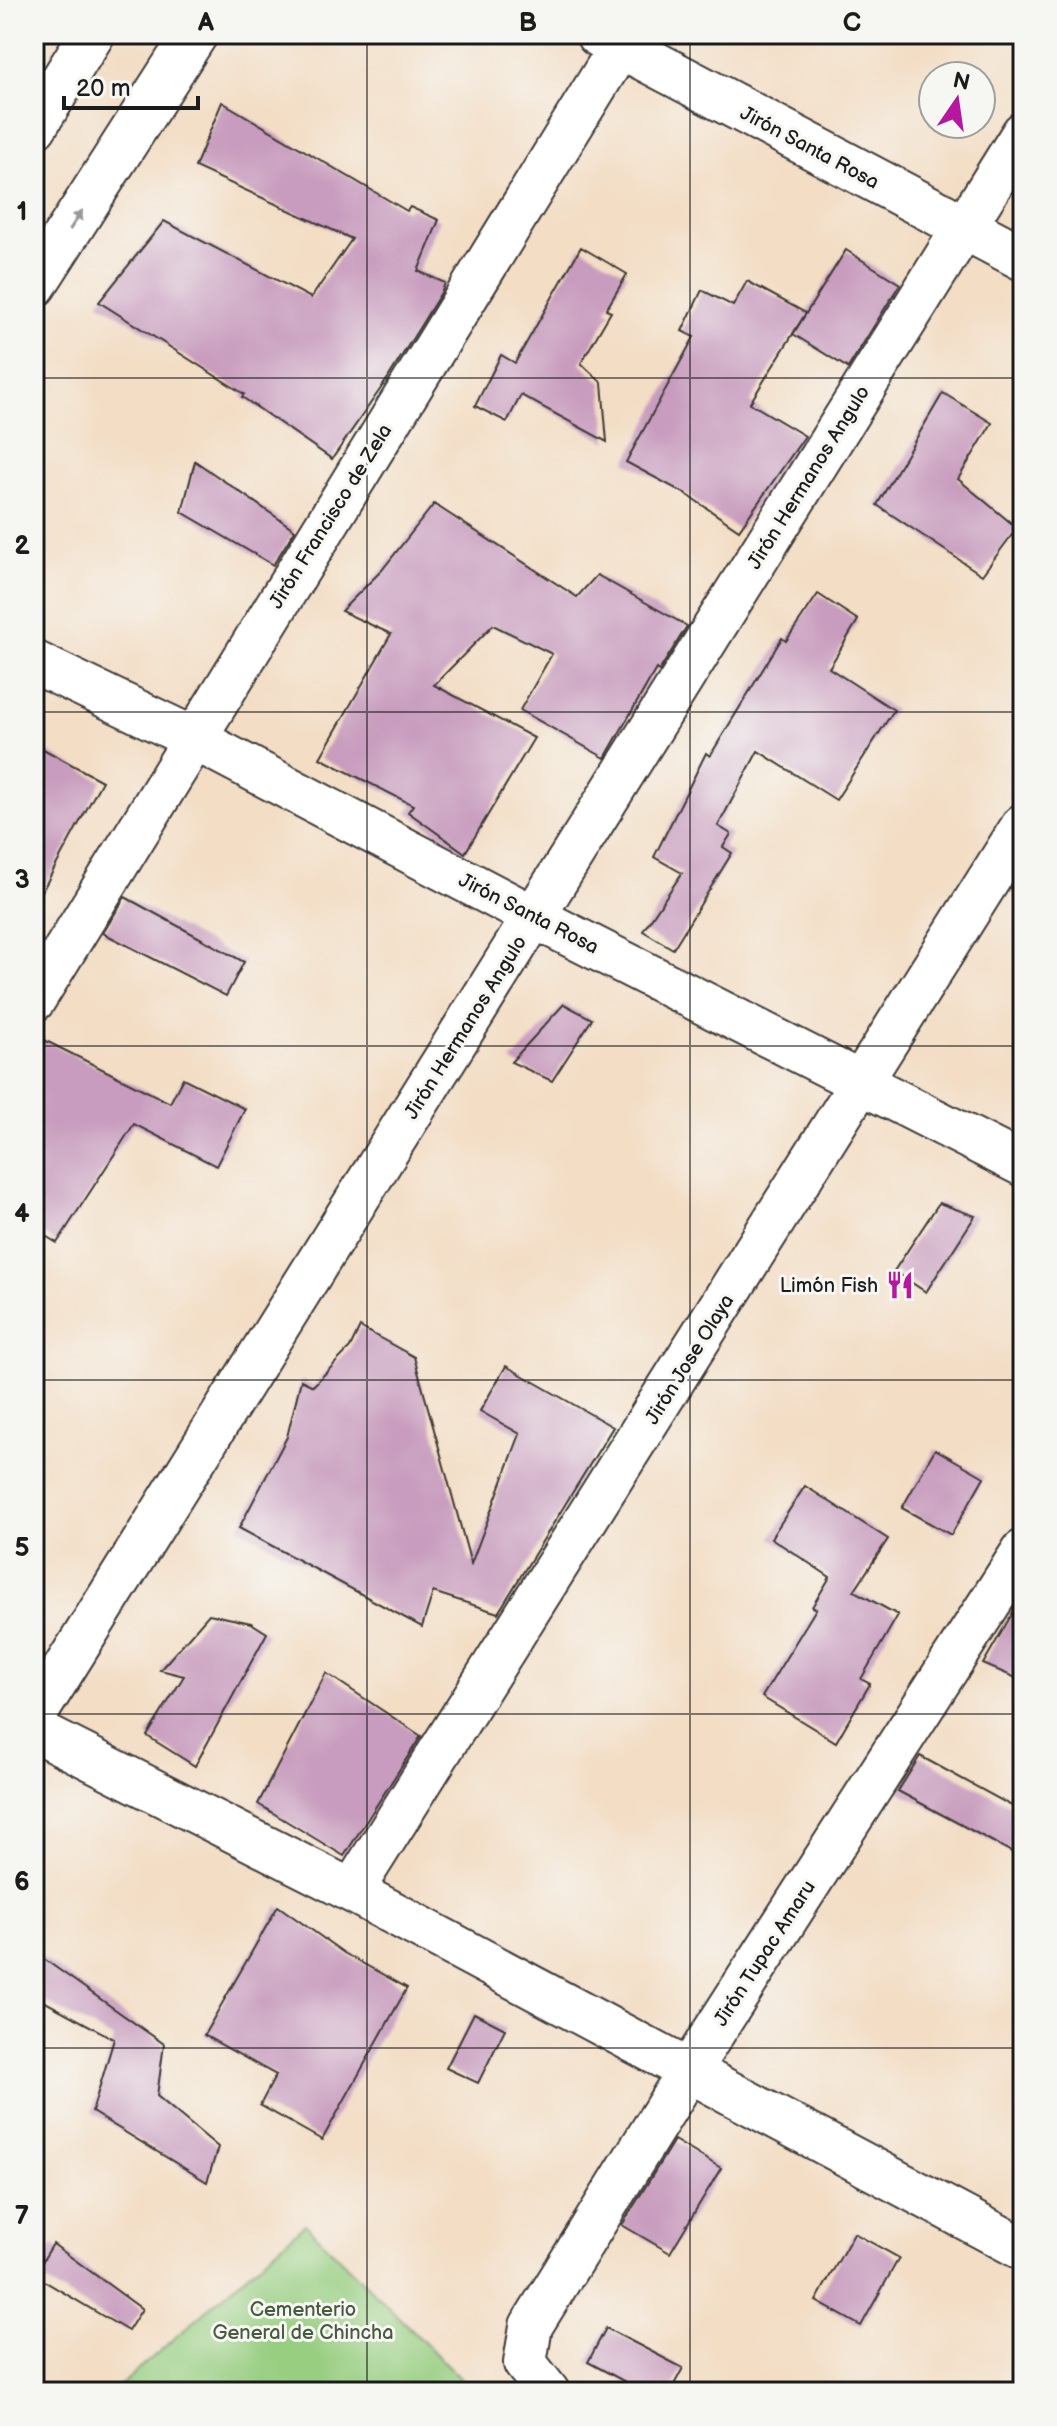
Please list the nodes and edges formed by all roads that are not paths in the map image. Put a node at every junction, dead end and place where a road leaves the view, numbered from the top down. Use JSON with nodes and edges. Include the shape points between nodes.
{"nodes":[{"id":1,"x":92,"y":34,"type":"edge"},
{"id":2,"x":195,"y":34,"type":"edge"},
{"id":3,"x":615,"y":38,"type":"edge"},
{"id":4,"x":34,"y":127,"type":"edge"},
{"id":5,"x":1023,"y":133,"type":"edge"},
{"id":6,"x":964,"y":227,"type":"junction"},
{"id":7,"x":1023,"y":258,"type":"edge"},
{"id":8,"x":34,"y":285,"type":"edge"},
{"id":9,"x":34,"y":662,"type":"edge"},
{"id":10,"x":193,"y":738,"type":"junction"},
{"id":11,"x":1023,"y":825,"type":"edge"},
{"id":12,"x":534,"y":917,"type":"junction"},
{"id":13,"x":34,"y":1000,"type":"edge"},
{"id":14,"x":864,"y":1082,"type":"junction"},
{"id":15,"x":1023,"y":1165,"type":"edge"},
{"id":16,"x":1023,"y":1551,"type":"edge"},
{"id":17,"x":34,"y":1717,"type":"edge"},
{"id":18,"x":34,"y":1730,"type":"edge"},
{"id":19,"x":352,"y":1891,"type":"junction"},
{"id":20,"x":690,"y":2069,"type":"junction"},
{"id":21,"x":1022,"y":2247,"type":"edge"},
{"id":22,"x":537,"y":2377,"type":"edge"}],
"edges":[{"from":1,"to":4,"type":"street"},
{"from":8,"to":2,"type":"street","one_way":true},
{"from":3,"to":6,"type":"street","name":"Jirón Santa Rosa"},
{"from":3,"to":10,"type":"street","name":"Jirón Francisco de Zela"},
{"from":5,"to":6,"type":"street","name":"Jirón Hermanos Angulo"},
{"from":6,"to":7,"type":"street","name":"Jirón Santa Rosa"},
{"from":6,"to":12,"type":"street","name":"Jirón Hermanos Angulo"},
{"from":9,"to":10,"type":"street","name":"Jirón Santa Rosa"},
{"from":10,"to":12,"type":"street","name":"Jirón Santa Rosa"},
{"from":10,"to":13,"type":"street","name":"Jirón Francisco de Zela"},
{"from":11,"to":14,"type":"street","name":"Jirón Jose Olaya"},
{"from":12,"to":14,"type":"street","name":"Jirón Santa Rosa"},
{"from":12,"to":17,"type":"street","name":"Jirón Hermanos Angulo"},
{"from":14,"to":15,"type":"street","name":"Jirón Santa Rosa"},
{"from":14,"to":19,"type":"street","name":"Jirón Jose Olaya"},
{"from":16,"to":20,"type":"street","name":"Jirón Tupac Amaru"},
{"from":18,"to":19,"type":"street"},
{"from":19,"to":20,"type":"street"},
{"from":20,"to":21,"type":"street"},
{"from":20,"to":22,"type":"street","name":"Jirón Tupac Amaru","via":[[531,2326]]}]}
